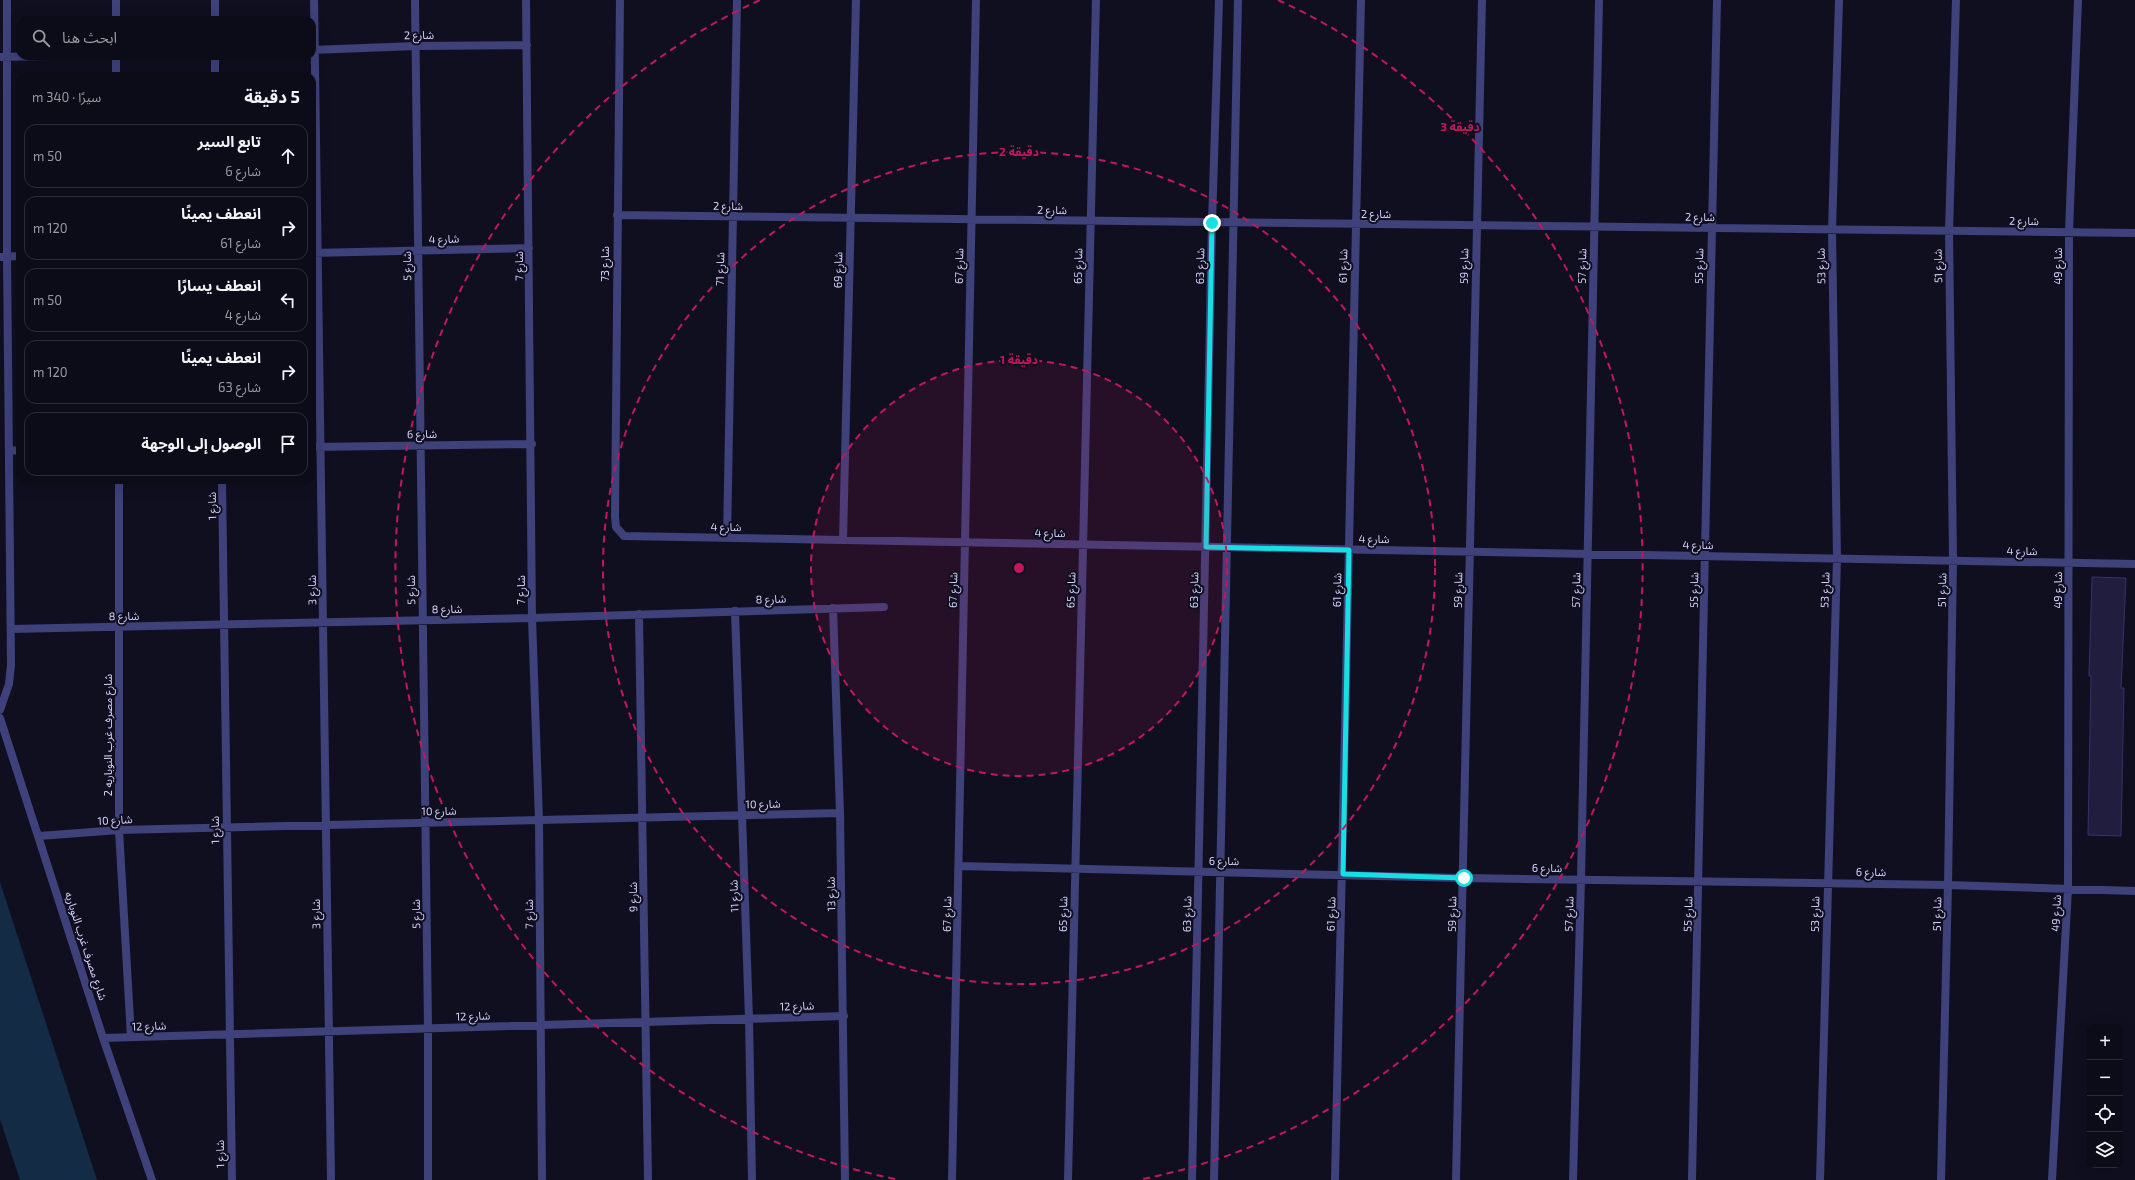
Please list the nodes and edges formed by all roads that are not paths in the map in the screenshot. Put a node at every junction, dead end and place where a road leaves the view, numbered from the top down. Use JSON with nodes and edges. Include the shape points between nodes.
{"nodes":[{"id":1,"x":7,"y":0,"type":"edge"},
{"id":2,"x":116,"y":0,"type":"edge"},
{"id":3,"x":215,"y":0,"type":"edge"},
{"id":4,"x":314,"y":0,"type":"edge"},
{"id":5,"x":415,"y":0,"type":"edge"},
{"id":6,"x":526,"y":0,"type":"edge"},
{"id":7,"x":620,"y":0,"type":"edge"},
{"id":8,"x":737,"y":0,"type":"edge"},
{"id":9,"x":856,"y":0,"type":"edge"},
{"id":10,"x":976,"y":0,"type":"edge"},
{"id":11,"x":1096,"y":0,"type":"edge"},
{"id":12,"x":1219,"y":0,"type":"edge"},
{"id":13,"x":1238,"y":0,"type":"edge"},
{"id":14,"x":1361,"y":0,"type":"edge"},
{"id":15,"x":1482,"y":0,"type":"edge"},
{"id":16,"x":1599,"y":0,"type":"edge"},
{"id":17,"x":1717,"y":0,"type":"edge"},
{"id":18,"x":1839,"y":0,"type":"edge"},
{"id":19,"x":1956,"y":0,"type":"edge"},
{"id":20,"x":2078,"y":0,"type":"edge"},
{"id":21,"x":116,"y":16,"type":"edge"},
{"id":22,"x":215,"y":16,"type":"edge"},
{"id":23,"x":314,"y":16,"type":"edge"},
{"id":24,"x":527,"y":45,"type":"junction"},
{"id":25,"x":415,"y":46,"type":"junction"},
{"id":26,"x":316,"y":50,"type":"edge"},
{"id":27,"x":4,"y":57,"type":"edge"},
{"id":28,"x":16,"y":57,"type":"edge"},
{"id":29,"x":116,"y":60,"type":"edge"},
{"id":30,"x":215,"y":60,"type":"edge"},
{"id":31,"x":313,"y":60,"type":"edge"},
{"id":32,"x":116,"y":72,"type":"edge"},
{"id":33,"x":215,"y":72,"type":"edge"},
{"id":34,"x":313,"y":72,"type":"edge"},
{"id":35,"x":616,"y":216,"type":"junction"},
{"id":36,"x":732,"y":217,"type":"junction"},
{"id":37,"x":850,"y":218,"type":"junction"},
{"id":38,"x":970,"y":220,"type":"junction"},
{"id":39,"x":1090,"y":221,"type":"junction"},
{"id":40,"x":1212,"y":223,"type":"junction"},
{"id":41,"x":1234,"y":223,"type":"junction"},
{"id":42,"x":1355,"y":225,"type":"junction"},
{"id":43,"x":1476,"y":226,"type":"junction"},
{"id":44,"x":1594,"y":227,"type":"junction"},
{"id":45,"x":1711,"y":228,"type":"junction"},
{"id":46,"x":1832,"y":230,"type":"junction"},
{"id":47,"x":1949,"y":231,"type":"junction"},
{"id":48,"x":2069,"y":232,"type":"junction"},
{"id":49,"x":2135,"y":233,"type":"edge"},
{"id":50,"x":529,"y":248,"type":"junction"},
{"id":51,"x":418,"y":250,"type":"junction"},
{"id":52,"x":316,"y":253,"type":"edge"},
{"id":53,"x":3,"y":256,"type":"edge"},
{"id":54,"x":16,"y":256,"type":"edge"},
{"id":55,"x":316,"y":285,"type":"edge"},
{"id":56,"x":532,"y":444,"type":"junction"},
{"id":57,"x":421,"y":445,"type":"junction"},
{"id":58,"x":316,"y":446,"type":"edge"},
{"id":59,"x":321,"y":446,"type":"junction"},
{"id":60,"x":9,"y":450,"type":"junction"},
{"id":61,"x":16,"y":450,"type":"edge"},
{"id":62,"x":119,"y":484,"type":"edge"},
{"id":63,"x":222,"y":484,"type":"edge"},
{"id":64,"x":616,"y":527,"type":"joint"},
{"id":65,"x":727,"y":538,"type":"junction"},
{"id":66,"x":843,"y":540,"type":"junction"},
{"id":67,"x":965,"y":543,"type":"junction"},
{"id":68,"x":1083,"y":545,"type":"junction"},
{"id":69,"x":1206,"y":547,"type":"junction"},
{"id":70,"x":1226,"y":547,"type":"junction"},
{"id":71,"x":1349,"y":550,"type":"junction"},
{"id":72,"x":1470,"y":552,"type":"junction"},
{"id":73,"x":1588,"y":554,"type":"junction"},
{"id":74,"x":1706,"y":556,"type":"junction"},
{"id":75,"x":1837,"y":558,"type":"junction"},
{"id":76,"x":1953,"y":561,"type":"junction"},
{"id":77,"x":2069,"y":563,"type":"junction"},
{"id":78,"x":2135,"y":564,"type":"edge"},
{"id":79,"x":884,"y":607,"type":"dead end"},
{"id":80,"x":833,"y":608,"type":"junction"},
{"id":81,"x":735,"y":611,"type":"junction"},
{"id":82,"x":639,"y":614,"type":"junction"},
{"id":83,"x":532,"y":618,"type":"junction"},
{"id":84,"x":423,"y":620,"type":"junction"},
{"id":85,"x":323,"y":622,"type":"junction"},
{"id":86,"x":225,"y":625,"type":"junction"},
{"id":87,"x":119,"y":627,"type":"junction"},
{"id":88,"x":11,"y":629,"type":"junction"},
{"id":89,"x":0,"y":710,"type":"edge"},
{"id":90,"x":0,"y":718,"type":"edge"},
{"id":91,"x":840,"y":813,"type":"junction"},
{"id":92,"x":742,"y":815,"type":"junction"},
{"id":93,"x":642,"y":817,"type":"junction"},
{"id":94,"x":539,"y":820,"type":"junction"},
{"id":95,"x":426,"y":823,"type":"junction"},
{"id":96,"x":326,"y":825,"type":"junction"},
{"id":97,"x":226,"y":828,"type":"junction"},
{"id":98,"x":119,"y":830,"type":"junction"},
{"id":99,"x":39,"y":836,"type":"junction"},
{"id":100,"x":960,"y":866,"type":"junction"},
{"id":101,"x":1074,"y":869,"type":"junction"},
{"id":102,"x":1199,"y":871,"type":"junction"},
{"id":103,"x":1220,"y":872,"type":"junction"},
{"id":104,"x":1343,"y":874,"type":"junction"},
{"id":105,"x":1464,"y":878,"type":"junction"},
{"id":106,"x":1581,"y":879,"type":"junction"},
{"id":107,"x":1700,"y":882,"type":"junction"},
{"id":108,"x":1827,"y":883,"type":"junction"},
{"id":109,"x":1948,"y":884,"type":"junction"},
{"id":110,"x":2068,"y":889,"type":"junction"},
{"id":111,"x":2135,"y":891,"type":"edge"},
{"id":112,"x":844,"y":1016,"type":"junction"},
{"id":113,"x":749,"y":1019,"type":"junction"},
{"id":114,"x":646,"y":1022,"type":"junction"},
{"id":115,"x":542,"y":1025,"type":"junction"},
{"id":116,"x":428,"y":1028,"type":"junction"},
{"id":117,"x":329,"y":1031,"type":"junction"},
{"id":118,"x":229,"y":1034,"type":"junction"},
{"id":119,"x":131,"y":1037,"type":"junction"},
{"id":120,"x":103,"y":1038,"type":"junction"},
{"id":121,"x":152,"y":1180,"type":"edge"},
{"id":122,"x":232,"y":1180,"type":"edge"},
{"id":123,"x":331,"y":1180,"type":"edge"},
{"id":124,"x":428,"y":1180,"type":"edge"},
{"id":125,"x":542,"y":1180,"type":"edge"},
{"id":126,"x":648,"y":1180,"type":"edge"},
{"id":127,"x":752,"y":1180,"type":"edge"},
{"id":128,"x":845,"y":1180,"type":"edge"},
{"id":129,"x":952,"y":1180,"type":"edge"},
{"id":130,"x":1068,"y":1180,"type":"edge"},
{"id":131,"x":1192,"y":1180,"type":"edge"},
{"id":132,"x":1214,"y":1180,"type":"edge"},
{"id":133,"x":1335,"y":1180,"type":"edge"},
{"id":134,"x":1456,"y":1180,"type":"edge"},
{"id":135,"x":1573,"y":1180,"type":"edge"},
{"id":136,"x":1692,"y":1180,"type":"edge"},
{"id":137,"x":1820,"y":1180,"type":"edge"},
{"id":138,"x":1941,"y":1180,"type":"edge"},
{"id":139,"x":2052,"y":1180,"type":"edge"}],
"edges":[{"from":1,"to":27,"type":"street"},
{"from":2,"to":21,"type":"street"},
{"from":3,"to":22,"type":"street"},
{"from":4,"to":23,"type":"street","name":"شارع 3"},
{"from":5,"to":25,"type":"street","name":"شارع 5"},
{"from":6,"to":24,"type":"street","name":"شارع 7"},
{"from":7,"to":35,"type":"street","name":"شارع 73"},
{"from":8,"to":36,"type":"street","name":"شارع 71"},
{"from":9,"to":37,"type":"street","name":"شارع 69"},
{"from":10,"to":38,"type":"street","name":"شارع 67"},
{"from":11,"to":39,"type":"street","name":"شارع 65"},
{"from":12,"to":40,"type":"street","name":"شارع 63"},
{"from":13,"to":41,"type":"street"},
{"from":14,"to":42,"type":"street","name":"شارع 61"},
{"from":15,"to":43,"type":"street","name":"شارع 59"},
{"from":16,"to":44,"type":"street","name":"شارع 57"},
{"from":17,"to":45,"type":"street","name":"شارع 55"},
{"from":18,"to":46,"type":"street","name":"شارع 53"},
{"from":19,"to":47,"type":"street","name":"شارع 51"},
{"from":20,"to":48,"type":"street","name":"شارع 49"},
{"from":24,"to":25,"type":"street","name":"شارع 2"},
{"from":24,"to":50,"type":"street","name":"شارع 7"},
{"from":25,"to":26,"type":"street","name":"شارع 2"},
{"from":25,"to":51,"type":"street","name":"شارع 5"},
{"from":27,"to":28,"type":"street"},
{"from":27,"to":53,"type":"street"},
{"from":29,"to":32,"type":"street"},
{"from":30,"to":33,"type":"street"},
{"from":31,"to":34,"type":"street","name":"شارع 3"},
{"from":35,"to":36,"type":"street","name":"شارع 2"},
{"from":35,"to":64,"type":"street","name":"شارع 73"},
{"from":36,"to":37,"type":"street","name":"شارع 2"},
{"from":36,"to":65,"type":"street","name":"شارع 71"},
{"from":37,"to":38,"type":"street","name":"شارع 2"},
{"from":37,"to":66,"type":"street","name":"شارع 69"},
{"from":38,"to":39,"type":"street","name":"شارع 2"},
{"from":38,"to":67,"type":"street","name":"شارع 67"},
{"from":39,"to":40,"type":"street","name":"شارع 2"},
{"from":39,"to":68,"type":"street","name":"شارع 65"},
{"from":40,"to":41,"type":"street","name":"شارع 2"},
{"from":40,"to":69,"type":"street","name":"شارع 63"},
{"from":41,"to":42,"type":"street","name":"شارع 2"},
{"from":41,"to":70,"type":"street"},
{"from":42,"to":43,"type":"street","name":"شارع 2"},
{"from":42,"to":71,"type":"street","name":"شارع 61"},
{"from":43,"to":44,"type":"street","name":"شارع 2"},
{"from":43,"to":72,"type":"street","name":"شارع 59"},
{"from":44,"to":45,"type":"street","name":"شارع 2"},
{"from":44,"to":73,"type":"street","name":"شارع 57"},
{"from":45,"to":46,"type":"street","name":"شارع 2"},
{"from":45,"to":74,"type":"street","name":"شارع 55"},
{"from":46,"to":47,"type":"street","name":"شارع 2"},
{"from":46,"to":75,"type":"street","name":"شارع 53"},
{"from":47,"to":48,"type":"street","name":"شارع 2"},
{"from":47,"to":76,"type":"street","name":"شارع 51"},
{"from":48,"to":49,"type":"street","name":"شارع 2"},
{"from":48,"to":77,"type":"street","name":"شارع 49"},
{"from":50,"to":51,"type":"street","name":"شارع 4"},
{"from":50,"to":56,"type":"street","name":"شارع 7"},
{"from":51,"to":52,"type":"street","name":"شارع 4"},
{"from":51,"to":57,"type":"street","name":"شارع 5"},
{"from":53,"to":54,"type":"street"},
{"from":53,"to":60,"type":"street"},
{"from":55,"to":59,"type":"street","name":"شارع 3"},
{"from":56,"to":57,"type":"street","name":"شارع 6"},
{"from":56,"to":83,"type":"street","name":"شارع 7"},
{"from":57,"to":59,"type":"street","name":"شارع 6"},
{"from":57,"to":84,"type":"street","name":"شارع 5"},
{"from":58,"to":59,"type":"street","name":"شارع 6"},
{"from":59,"to":85,"type":"street","name":"شارع 3"},
{"from":60,"to":61,"type":"street"},
{"from":60,"to":88,"type":"street"},
{"from":62,"to":87,"type":"street","name":"شارع مصرف غرب النوباريه 2"},
{"from":63,"to":86,"type":"street","name":"شارع 1"},
{"from":64,"to":65,"type":"street","name":"شارع 4","via":[[624,536]]},
{"from":65,"to":66,"type":"street","name":"شارع 4"},
{"from":66,"to":67,"type":"street","name":"شارع 4"},
{"from":67,"to":68,"type":"street","name":"شارع 4"},
{"from":67,"to":100,"type":"street","name":"شارع 67"},
{"from":68,"to":69,"type":"street","name":"شارع 4"},
{"from":68,"to":101,"type":"street","name":"شارع 65"},
{"from":69,"to":70,"type":"street","name":"شارع 4"},
{"from":69,"to":102,"type":"street","name":"شارع 63"},
{"from":70,"to":71,"type":"street","name":"شارع 4"},
{"from":70,"to":103,"type":"street"},
{"from":71,"to":72,"type":"street","name":"شارع 4"},
{"from":71,"to":104,"type":"street","name":"شارع 61"},
{"from":72,"to":73,"type":"street","name":"شارع 4"},
{"from":72,"to":105,"type":"street","name":"شارع 59"},
{"from":73,"to":74,"type":"street","name":"شارع 4"},
{"from":73,"to":106,"type":"street","name":"شارع 57"},
{"from":74,"to":75,"type":"street","name":"شارع 4"},
{"from":74,"to":107,"type":"street","name":"شارع 55"},
{"from":75,"to":76,"type":"street","name":"شارع 4"},
{"from":75,"to":108,"type":"street","name":"شارع 53"},
{"from":76,"to":77,"type":"street","name":"شارع 4"},
{"from":76,"to":109,"type":"street","name":"شارع 51"},
{"from":77,"to":78,"type":"street","name":"شارع 4"},
{"from":77,"to":110,"type":"street","name":"شارع 49"},
{"from":79,"to":80,"type":"street","name":"شارع 8"},
{"from":80,"to":81,"type":"street","name":"شارع 8"},
{"from":80,"to":91,"type":"street","name":"شارع 13"},
{"from":81,"to":82,"type":"street","name":"شارع 8"},
{"from":81,"to":92,"type":"street","name":"شارع 11"},
{"from":82,"to":83,"type":"street","name":"شارع 8"},
{"from":82,"to":93,"type":"street","name":"شارع 9"},
{"from":83,"to":84,"type":"street","name":"شارع 8"},
{"from":83,"to":94,"type":"street","name":"شارع 7"},
{"from":84,"to":85,"type":"street","name":"شارع 8"},
{"from":84,"to":95,"type":"street","name":"شارع 5"},
{"from":85,"to":86,"type":"street","name":"شارع 8"},
{"from":85,"to":96,"type":"street","name":"شارع 3"},
{"from":86,"to":87,"type":"street","name":"شارع 8"},
{"from":86,"to":97,"type":"street","name":"شارع 1"},
{"from":87,"to":88,"type":"street","name":"شارع 8"},
{"from":87,"to":98,"type":"street","name":"شارع مصرف غرب النوباريه 2"},
{"from":88,"to":89,"type":"street","via":[[9,684]]},
{"from":90,"to":99,"type":"street","name":"شارع مصرف غرب النوباريه"},
{"from":91,"to":92,"type":"street","name":"شارع 10"},
{"from":91,"to":112,"type":"street","name":"شارع 13"},
{"from":92,"to":93,"type":"street","name":"شارع 10"},
{"from":92,"to":113,"type":"street","name":"شارع 11"},
{"from":93,"to":94,"type":"street","name":"شارع 10"},
{"from":93,"to":114,"type":"street","name":"شارع 9"},
{"from":94,"to":95,"type":"street","name":"شارع 10"},
{"from":94,"to":115,"type":"street","name":"شارع 7"},
{"from":95,"to":96,"type":"street","name":"شارع 10"},
{"from":95,"to":116,"type":"street","name":"شارع 5"},
{"from":96,"to":97,"type":"street","name":"شارع 10"},
{"from":96,"to":117,"type":"street","name":"شارع 3"},
{"from":97,"to":98,"type":"street","name":"شارع 10"},
{"from":97,"to":118,"type":"street","name":"شارع 1"},
{"from":98,"to":99,"type":"street","name":"شارع 10"},
{"from":98,"to":119,"type":"street","name":"شارع مصرف غرب النوباريه 2"},
{"from":99,"to":120,"type":"street","name":"شارع مصرف غرب النوباريه"},
{"from":100,"to":101,"type":"street","name":"شارع 6"},
{"from":100,"to":129,"type":"street","name":"شارع 67"},
{"from":101,"to":102,"type":"street","name":"شارع 6"},
{"from":101,"to":130,"type":"street","name":"شارع 65"},
{"from":102,"to":103,"type":"street","name":"شارع 6"},
{"from":102,"to":131,"type":"street","name":"شارع 63"},
{"from":103,"to":104,"type":"street","name":"شارع 6"},
{"from":103,"to":132,"type":"street"},
{"from":104,"to":105,"type":"street","name":"شارع 6"},
{"from":104,"to":133,"type":"street","name":"شارع 61"},
{"from":105,"to":106,"type":"street","name":"شارع 6"},
{"from":105,"to":134,"type":"street","name":"شارع 59"},
{"from":106,"to":107,"type":"street","name":"شارع 6"},
{"from":106,"to":135,"type":"street","name":"شارع 57"},
{"from":107,"to":108,"type":"street","name":"شارع 6"},
{"from":107,"to":136,"type":"street","name":"شارع 55"},
{"from":108,"to":109,"type":"street","name":"شارع 6"},
{"from":108,"to":137,"type":"street","name":"شارع 53"},
{"from":109,"to":110,"type":"street","name":"شارع 6"},
{"from":109,"to":138,"type":"street","name":"شارع 51"},
{"from":110,"to":111,"type":"street","name":"شارع 6"},
{"from":110,"to":139,"type":"street","name":"شارع 49"},
{"from":112,"to":113,"type":"street","name":"شارع 12"},
{"from":112,"to":128,"type":"street","name":"شارع 13"},
{"from":113,"to":114,"type":"street","name":"شارع 12"},
{"from":113,"to":127,"type":"street","name":"شارع 11"},
{"from":114,"to":115,"type":"street","name":"شارع 12"},
{"from":114,"to":126,"type":"street","name":"شارع 9"},
{"from":115,"to":116,"type":"street","name":"شارع 12"},
{"from":115,"to":125,"type":"street","name":"شارع 7"},
{"from":116,"to":117,"type":"street","name":"شارع 12"},
{"from":116,"to":124,"type":"street","name":"شارع 5"},
{"from":117,"to":118,"type":"street","name":"شارع 12"},
{"from":117,"to":123,"type":"street","name":"شارع 3"},
{"from":118,"to":119,"type":"street","name":"شارع 12"},
{"from":118,"to":122,"type":"street","name":"شارع 1"},
{"from":119,"to":120,"type":"street","name":"شارع 12"},
{"from":120,"to":121,"type":"street","name":"شارع مصرف غرب النوباريه"}]}
